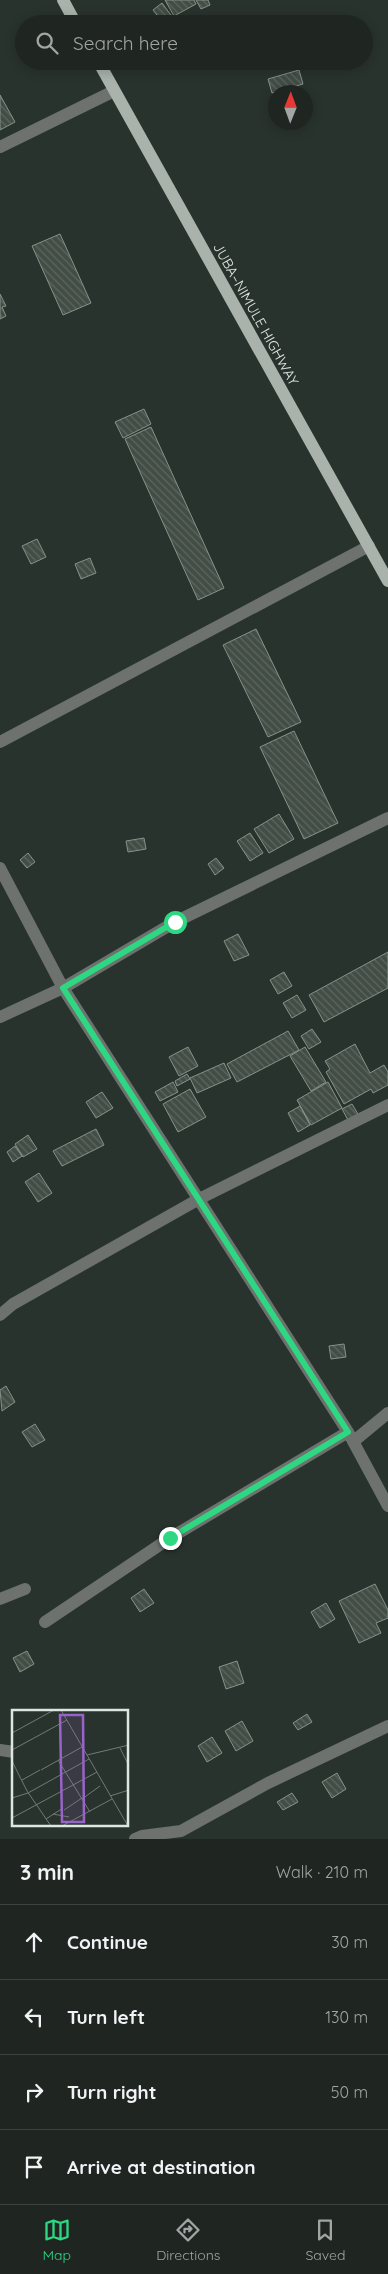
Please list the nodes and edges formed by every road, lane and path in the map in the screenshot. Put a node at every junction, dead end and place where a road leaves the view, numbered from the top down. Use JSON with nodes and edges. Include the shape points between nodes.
{"nodes":[{"id":1,"x":63,"y":0,"type":"edge"},
{"id":2,"x":71,"y":15,"type":"edge"},
{"id":3,"x":103,"y":70,"type":"edge"},
{"id":4,"x":114,"y":91,"type":"junction"},
{"id":5,"x":0,"y":147,"type":"edge"},
{"id":6,"x":369,"y":546,"type":"junction"},
{"id":7,"x":388,"y":581,"type":"edge"},
{"id":8,"x":0,"y":742,"type":"edge"},
{"id":9,"x":388,"y":818,"type":"edge"},
{"id":10,"x":0,"y":868,"type":"edge"},
{"id":11,"x":63,"y":988,"type":"junction"},
{"id":12,"x":0,"y":1017,"type":"edge"},
{"id":13,"x":388,"y":1105,"type":"edge"},
{"id":14,"x":199,"y":1199,"type":"junction"},
{"id":15,"x":0,"y":1314,"type":"edge"},
{"id":16,"x":388,"y":1413,"type":"edge"},
{"id":17,"x":351,"y":1436,"type":"junction"},
{"id":18,"x":388,"y":1506,"type":"edge"},
{"id":19,"x":25,"y":1589,"type":"dead end"},
{"id":20,"x":0,"y":1599,"type":"edge"},
{"id":21,"x":45,"y":1622,"type":"dead end"},
{"id":22,"x":388,"y":1726,"type":"edge"},
{"id":23,"x":135,"y":1839,"type":"edge"}],
"edges":[{"from":1,"to":2,"type":"main road"},
{"from":3,"to":4,"type":"main road","name":"JUBA–NIMULE HIGHWAY"},
{"from":4,"to":5,"type":"street"},
{"from":4,"to":6,"type":"main road","name":"JUBA–NIMULE HIGHWAY"},
{"from":6,"to":7,"type":"main road","name":"JUBA–NIMULE HIGHWAY"},
{"from":6,"to":8,"type":"street"},
{"from":9,"to":11,"type":"street","via":[[175,922]]},
{"from":10,"to":11,"type":"street"},
{"from":11,"to":12,"type":"street"},
{"from":11,"to":14,"type":"street"},
{"from":13,"to":14,"type":"street"},
{"from":14,"to":15,"type":"street"},
{"from":14,"to":17,"type":"street"},
{"from":16,"to":17,"type":"street"},
{"from":17,"to":18,"type":"street"},
{"from":17,"to":21,"type":"street","via":[[170,1538]]},
{"from":19,"to":20,"type":"street"},
{"from":22,"to":23,"type":"street","via":[[268,1783],[181,1831]]}]}
